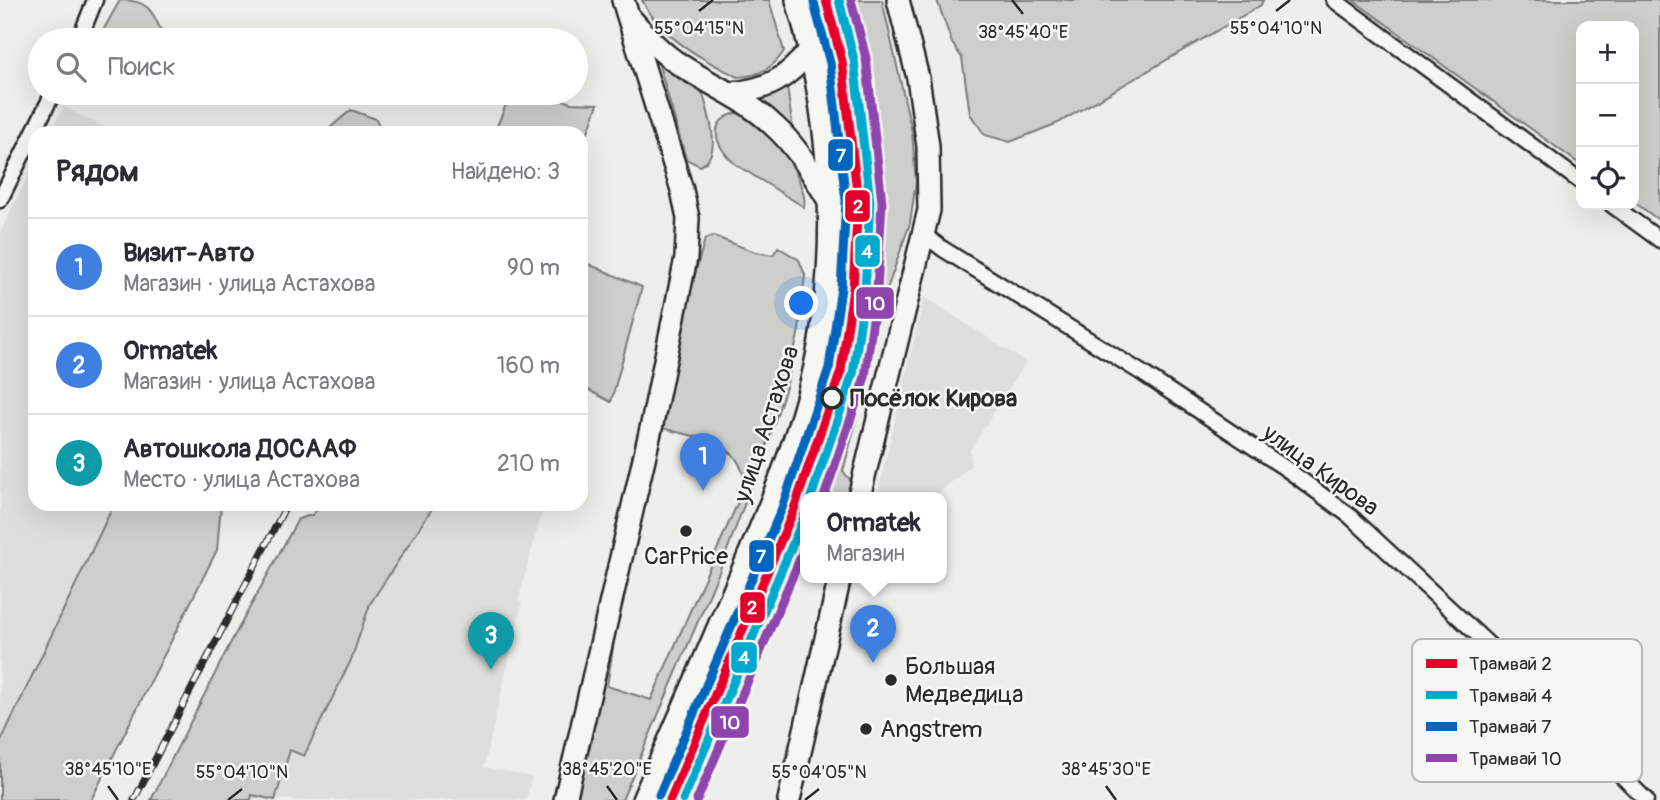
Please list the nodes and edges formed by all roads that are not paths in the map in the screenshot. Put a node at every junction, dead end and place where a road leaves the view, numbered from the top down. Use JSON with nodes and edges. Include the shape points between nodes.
{"nodes":[{"id":1,"x":96,"y":0,"type":"edge"},
{"id":2,"x":797,"y":0,"type":"edge"},
{"id":3,"x":898,"y":0,"type":"edge"},
{"id":4,"x":1334,"y":0,"type":"edge"},
{"id":5,"x":624,"y":6,"type":"edge"},
{"id":6,"x":84,"y":28,"type":"edge"},
{"id":7,"x":811,"y":49,"type":"junction"},
{"id":8,"x":731,"y":93,"type":"junction"},
{"id":9,"x":47,"y":105,"type":"edge"},
{"id":10,"x":37,"y":126,"type":"edge"},
{"id":11,"x":28,"y":143,"type":"edge"},
{"id":12,"x":1576,"y":178,"type":"edge"},
{"id":13,"x":0,"y":200,"type":"edge"},
{"id":14,"x":829,"y":201,"type":"junction"},
{"id":15,"x":1619,"y":210,"type":"edge"},
{"id":16,"x":923,"y":234,"type":"junction"},
{"id":17,"x":1660,"y":240,"type":"edge"},
{"id":18,"x":860,"y":492,"type":"edge"},
{"id":19,"x":839,"y":583,"type":"edge"},
{"id":20,"x":1482,"y":639,"type":"edge"},
{"id":21,"x":1628,"y":782,"type":"edge"},
{"id":22,"x":565,"y":800,"type":"edge"},
{"id":23,"x":643,"y":800,"type":"edge"},
{"id":24,"x":789,"y":800,"type":"edge"},
{"id":25,"x":1646,"y":800,"type":"edge"}],
"edges":[{"from":1,"to":6,"type":"street"},
{"from":2,"to":7,"type":"main road","name":"улица Астахова"},
{"from":3,"to":16,"type":"main road","via":[[918,78],[928,146],[929,210]]},
{"from":4,"to":12,"type":"street"},
{"from":5,"to":8,"type":"main road","via":[[650,41],[681,66]]},
{"from":5,"to":22,"type":"main road","via":[[682,190],[688,218],[686,258]]},
{"from":7,"to":8,"type":"main road","via":[[797,67],[778,80],[754,91]]},
{"from":7,"to":14,"type":"main road","name":"улица Астахова","via":[[825,132]]},
{"from":8,"to":14,"type":"main road","via":[[790,142]]},
{"from":9,"to":10,"type":"street"},
{"from":11,"to":13,"type":"street"},
{"from":14,"to":23,"type":"main road","name":"улица Астахова","via":[[820,342],[803,409],[755,543]]},
{"from":15,"to":17,"type":"street"},
{"from":16,"to":18,"type":"main road"},
{"from":16,"to":20,"type":"street","name":"улица Кирова","via":[[1288,470],[1350,516]]},
{"from":19,"to":24,"type":"main road"},
{"from":21,"to":25,"type":"street","name":"улица Кирова"}]}
